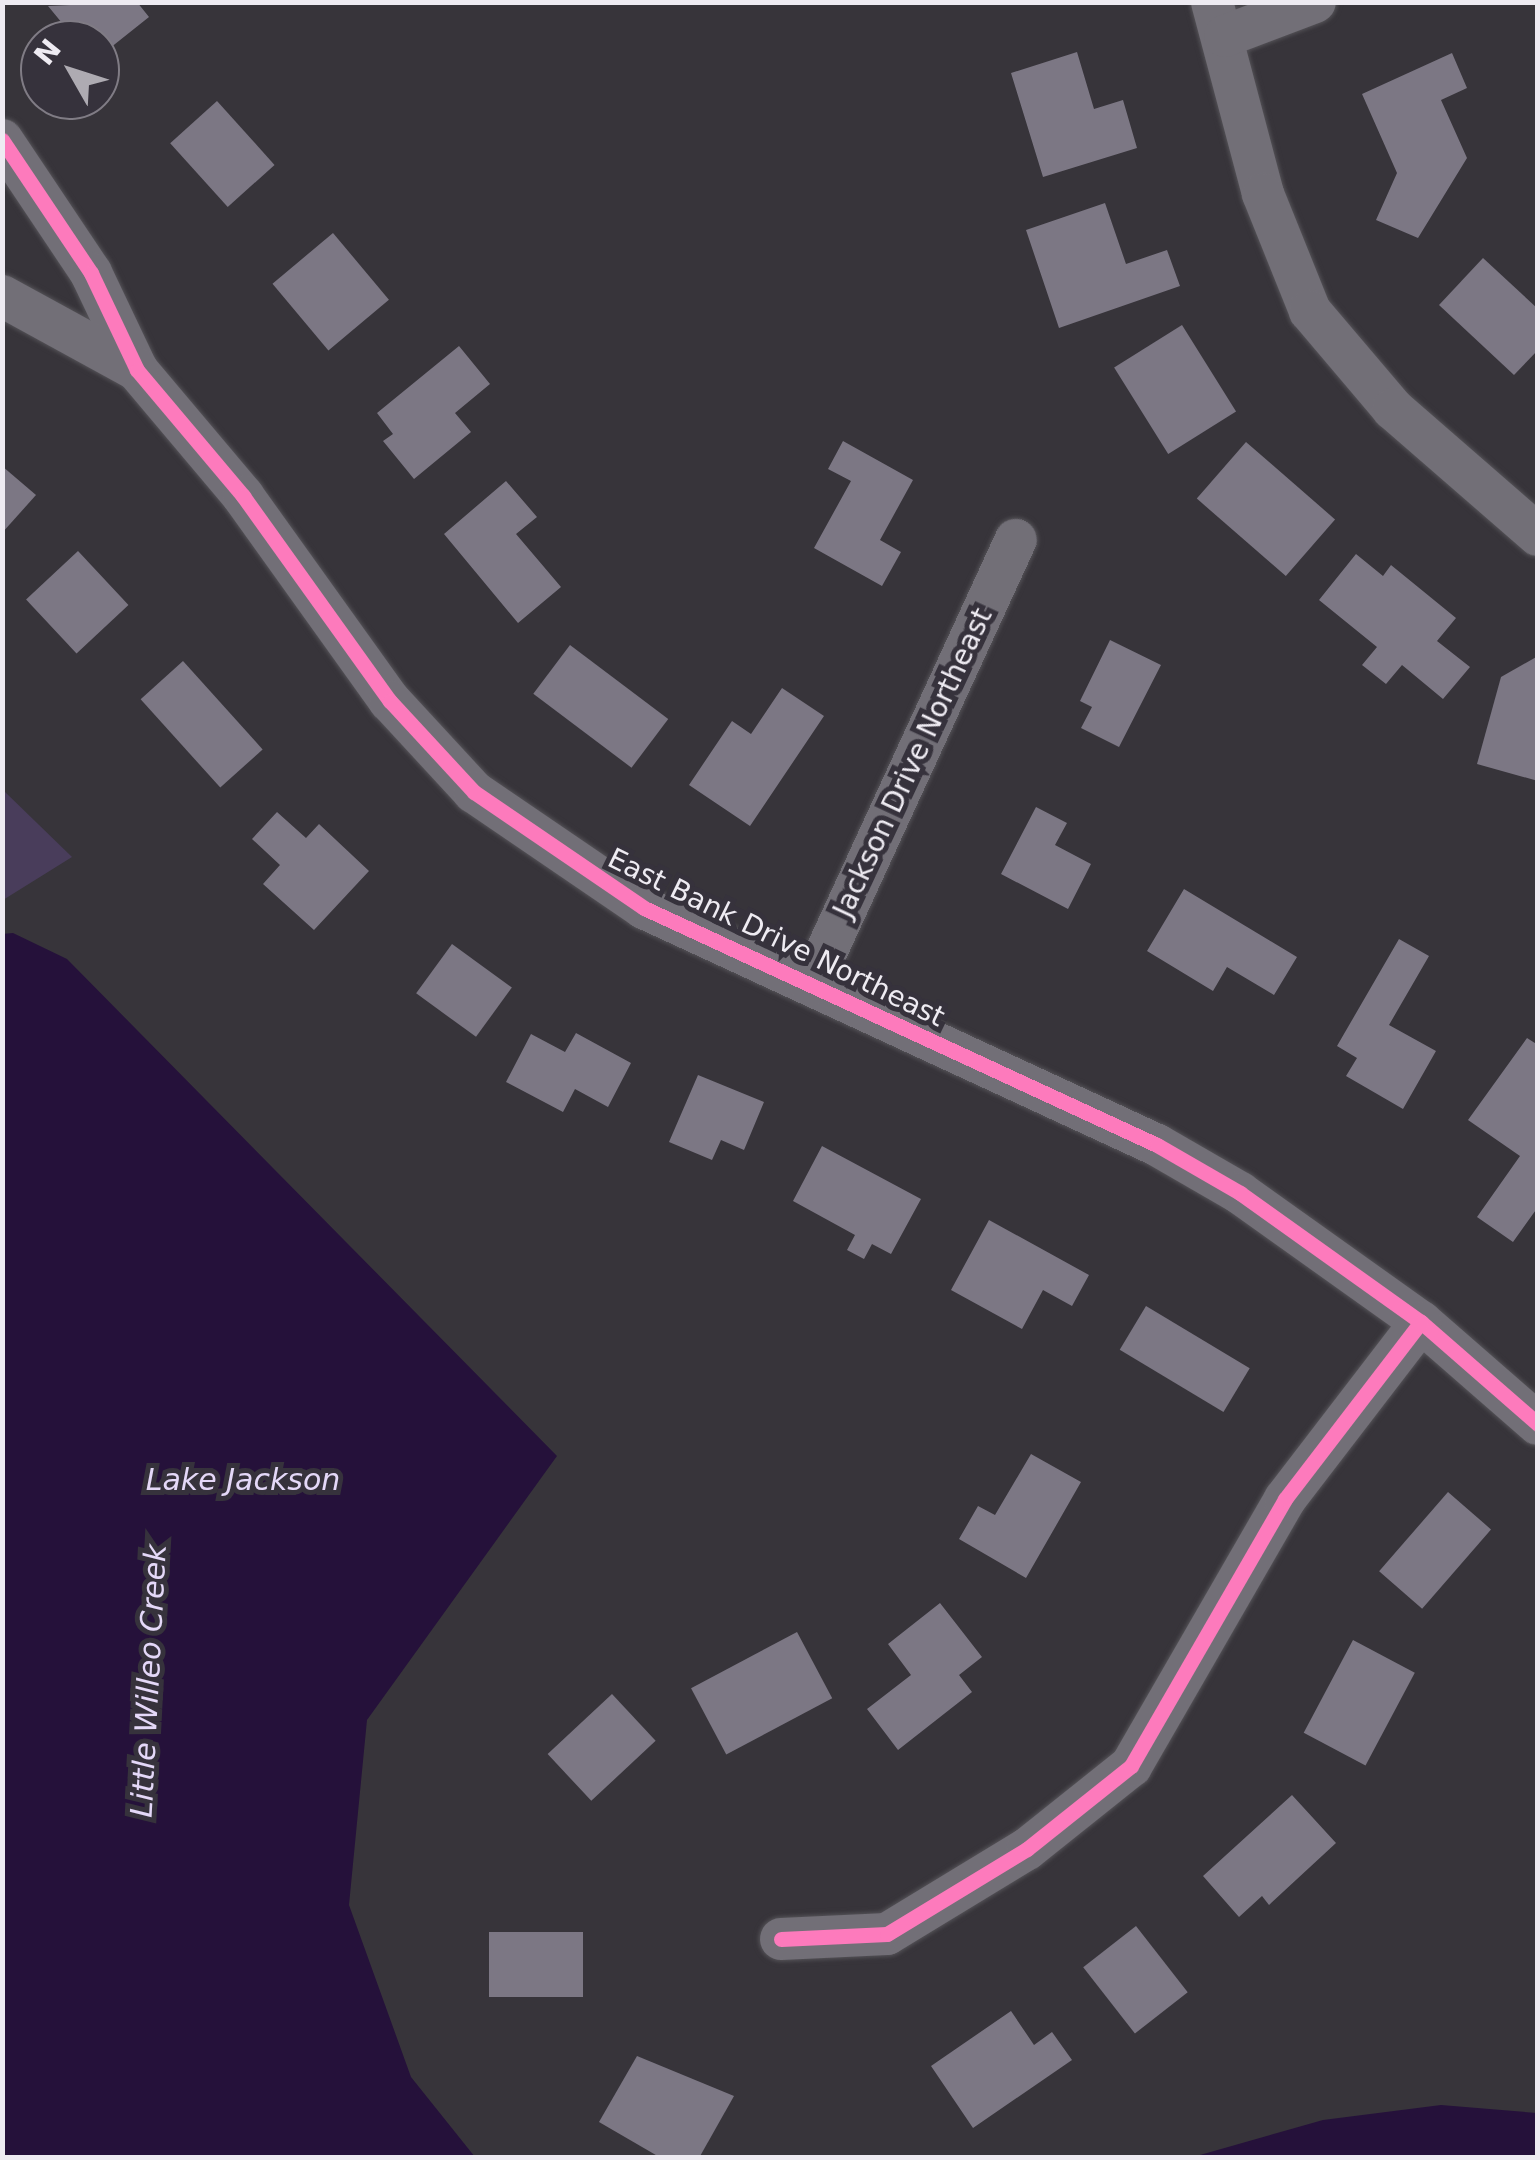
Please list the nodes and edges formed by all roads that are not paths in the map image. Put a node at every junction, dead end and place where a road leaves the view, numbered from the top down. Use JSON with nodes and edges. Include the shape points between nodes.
{"nodes":[{"id":1,"x":1316,"y":2,"type":"edge"},
{"id":2,"x":1218,"y":19,"type":"edge"},
{"id":3,"x":2,"y":140,"type":"edge"},
{"id":4,"x":2,"y":296,"type":"edge"},
{"id":5,"x":137,"y":370,"type":"junction"},
{"id":6,"x":1538,"y":535,"type":"edge"},
{"id":7,"x":1016,"y":540,"type":"dead end"},
{"id":8,"x":811,"y":985,"type":"junction"},
{"id":9,"x":1422,"y":1322,"type":"junction"},
{"id":10,"x":1538,"y":1424,"type":"edge"},
{"id":11,"x":780,"y":1939,"type":"dead end"}],
"edges":[{"from":1,"to":2,"type":"street"},
{"from":2,"to":6,"type":"street","via":[[1263,194],[1310,310],[1394,410]]},
{"from":3,"to":5,"type":"street","name":"East Bank Drive Northeast","via":[[91,273]]},
{"from":4,"to":5,"type":"street","name":"East Bank Drive Northeast"},
{"from":5,"to":8,"type":"street","name":"East Bank Drive Northeast","via":[[242,496],[390,701],[474,792],[628,898]]},
{"from":7,"to":8,"type":"street","name":"Jackson Drive Northeast"},
{"from":8,"to":9,"type":"street","name":"East Bank Drive Northeast","via":[[1157,1145],[1327,1250]]},
{"from":9,"to":10,"type":"street","name":"East Bank Drive Northeast"},
{"from":9,"to":11,"type":"street","via":[[1284,1499],[1131,1766],[1060,1826],[887,1934]]}]}
